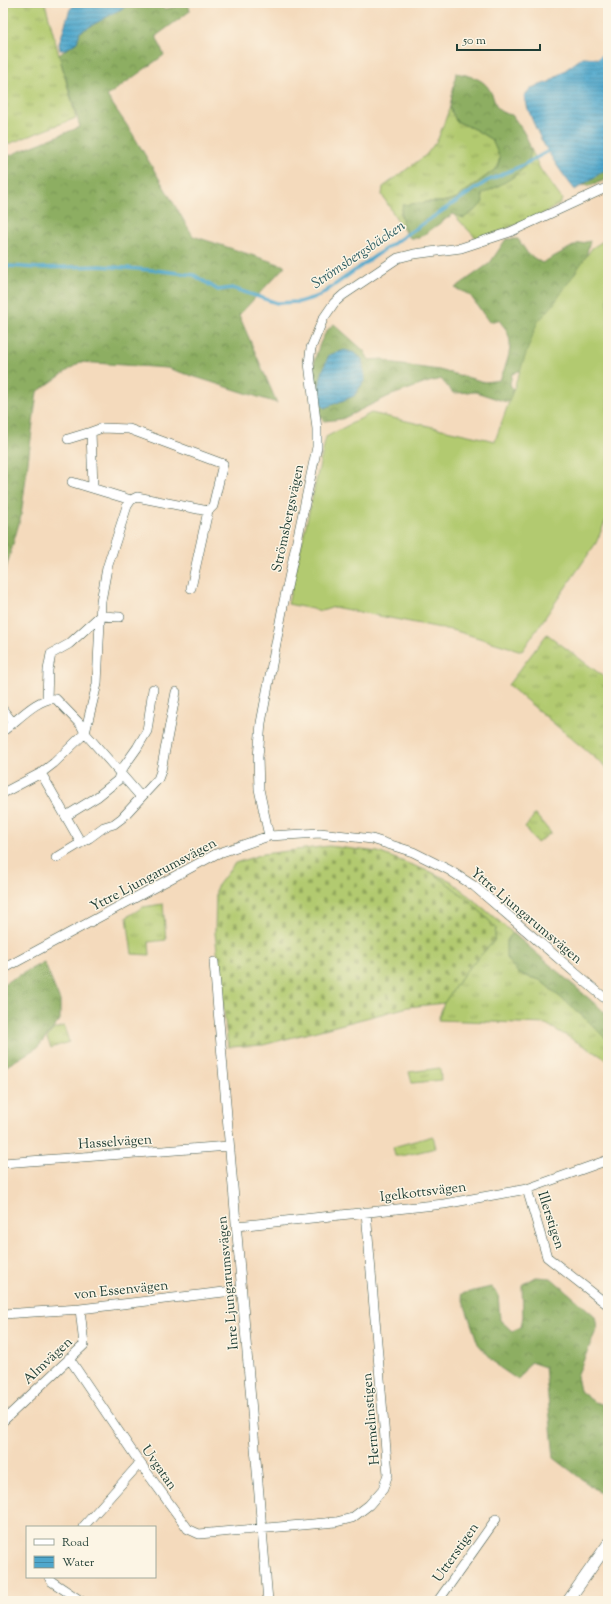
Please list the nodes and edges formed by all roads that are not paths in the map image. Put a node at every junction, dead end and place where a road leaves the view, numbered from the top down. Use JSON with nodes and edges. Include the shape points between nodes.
{"nodes":[{"id":1,"x":608,"y":187,"type":"edge"},
{"id":2,"x":91,"y":432,"type":"junction"},
{"id":3,"x":68,"y":439,"type":"dead end"},
{"id":4,"x":72,"y":482,"type":"dead end"},
{"id":5,"x":93,"y":488,"type":"junction"},
{"id":6,"x":131,"y":500,"type":"junction"},
{"id":7,"x":208,"y":511,"type":"junction"},
{"id":8,"x":191,"y":588,"type":"dead end"},
{"id":9,"x":100,"y":616,"type":"junction"},
{"id":10,"x":120,"y":617,"type":"dead end"},
{"id":11,"x":153,"y":689,"type":"dead end"},
{"id":12,"x":176,"y":692,"type":"dead end"},
{"id":13,"x":47,"y":699,"type":"junction"},
{"id":14,"x":3,"y":710,"type":"edge"},
{"id":15,"x":13,"y":723,"type":"junction"},
{"id":16,"x":3,"y":731,"type":"edge"},
{"id":17,"x":85,"y":733,"type":"junction"},
{"id":18,"x":120,"y":772,"type":"junction"},
{"id":19,"x":41,"y":773,"type":"junction"},
{"id":20,"x":3,"y":793,"type":"edge"},
{"id":21,"x":141,"y":797,"type":"junction"},
{"id":22,"x":66,"y":816,"type":"junction"},
{"id":23,"x":269,"y":836,"type":"junction"},
{"id":24,"x":81,"y":843,"type":"junction"},
{"id":25,"x":56,"y":858,"type":"dead end"},
{"id":26,"x":214,"y":962,"type":"dead end"},
{"id":27,"x":3,"y":969,"type":"edge"},
{"id":28,"x":608,"y":1001,"type":"edge"},
{"id":29,"x":229,"y":1146,"type":"junction"},
{"id":30,"x":608,"y":1160,"type":"edge"},
{"id":31,"x":3,"y":1164,"type":"edge"},
{"id":32,"x":527,"y":1188,"type":"junction"},
{"id":33,"x":366,"y":1212,"type":"junction"},
{"id":34,"x":237,"y":1226,"type":"junction"},
{"id":35,"x":241,"y":1290,"type":"junction"},
{"id":36,"x":608,"y":1305,"type":"edge"},
{"id":37,"x":80,"y":1309,"type":"junction"},
{"id":38,"x":3,"y":1314,"type":"edge"},
{"id":39,"x":69,"y":1358,"type":"junction"},
{"id":40,"x":3,"y":1421,"type":"edge"},
{"id":41,"x":140,"y":1463,"type":"junction"},
{"id":42,"x":496,"y":1519,"type":"dead end"},
{"id":43,"x":84,"y":1526,"type":"edge"},
{"id":44,"x":261,"y":1528,"type":"junction"},
{"id":45,"x":608,"y":1544,"type":"edge"},
{"id":46,"x":50,"y":1578,"type":"edge"},
{"id":47,"x":81,"y":1601,"type":"edge"},
{"id":48,"x":268,"y":1601,"type":"edge"},
{"id":49,"x":438,"y":1601,"type":"edge"},
{"id":50,"x":568,"y":1601,"type":"edge"}],
"edges":[{"from":1,"to":23,"type":"street","name":"Strömsbergsvägen","via":[[510,232],[461,248],[398,258],[343,295],[323,319],[311,348],[309,363],[318,430],[317,448],[261,723],[259,789]]},
{"from":2,"to":3,"type":"street"},
{"from":2,"to":5,"type":"street"},
{"from":2,"to":7,"type":"street","via":[[102,428],[129,430],[223,464],[213,506]]},
{"from":4,"to":5,"type":"street"},
{"from":5,"to":6,"type":"street"},
{"from":6,"to":7,"type":"street","via":[[137,497]]},
{"from":6,"to":9,"type":"street","via":[[107,568]]},
{"from":7,"to":8,"type":"street"},
{"from":9,"to":10,"type":"street"},
{"from":9,"to":13,"type":"street","via":[[69,644],[51,654]]},
{"from":9,"to":17,"type":"street","via":[[97,684]]},
{"from":11,"to":18,"type":"street","via":[[147,731]]},
{"from":12,"to":21,"type":"street","via":[[162,771]]},
{"from":13,"to":15,"type":"street","via":[[39,702]]},
{"from":13,"to":17,"type":"street","via":[[56,699],[62,704]]},
{"from":14,"to":15,"type":"street"},
{"from":15,"to":16,"type":"street"},
{"from":17,"to":18,"type":"street"},
{"from":17,"to":19,"type":"street"},
{"from":18,"to":21,"type":"street"},
{"from":18,"to":22,"type":"street","via":[[118,780],[111,786]]},
{"from":19,"to":20,"type":"street"},
{"from":19,"to":22,"type":"street"},
{"from":21,"to":24,"type":"street","via":[[122,818]]},
{"from":22,"to":24,"type":"street"},
{"from":23,"to":27,"type":"street","name":"Yttre Ljungarumsvägen","via":[[216,854]]},
{"from":23,"to":28,"type":"street","name":"Yttre Ljungarumsvägen","via":[[320,833],[372,839],[413,852],[434,862],[474,886]]},
{"from":24,"to":25,"type":"street"},
{"from":26,"to":29,"type":"street","name":"Inre Ljungarumsvägen"},
{"from":29,"to":31,"type":"street","name":"Hasselvägen"},
{"from":29,"to":34,"type":"street","name":"Inre Ljungarumsvägen"},
{"from":30,"to":32,"type":"street","name":"Igelkottsvägen"},
{"from":32,"to":33,"type":"street","name":"Igelkottsvägen","via":[[444,1204]]},
{"from":32,"to":36,"type":"street","name":"Illerstigen","via":[[547,1257]]},
{"from":33,"to":34,"type":"street","name":"Igelkottsvägen"},
{"from":33,"to":44,"type":"street","name":"Hermelinstigen","via":[[388,1474],[383,1489],[369,1505],[352,1518],[336,1522]]},
{"from":34,"to":35,"type":"street","name":"Inre Ljungarumsvägen"},
{"from":35,"to":37,"type":"street","name":"von Essenvägen"},
{"from":35,"to":44,"type":"street","name":"Inre Ljungarumsvägen"},
{"from":37,"to":38,"type":"street","name":"von Essenvägen"},
{"from":37,"to":39,"type":"street","name":"Almvägen","via":[[84,1344]]},
{"from":39,"to":40,"type":"street","name":"Almvägen"},
{"from":39,"to":41,"type":"street","name":"Uvgatan"},
{"from":41,"to":43,"type":"street"},
{"from":41,"to":44,"type":"street","name":"Uvgatan","via":[[188,1529],[199,1534]]},
{"from":42,"to":49,"type":"street","name":"Utterstigen"},
{"from":44,"to":48,"type":"street","name":"Inre Ljungarumsvägen"},
{"from":45,"to":50,"type":"street"},
{"from":46,"to":47,"type":"street"}]}
